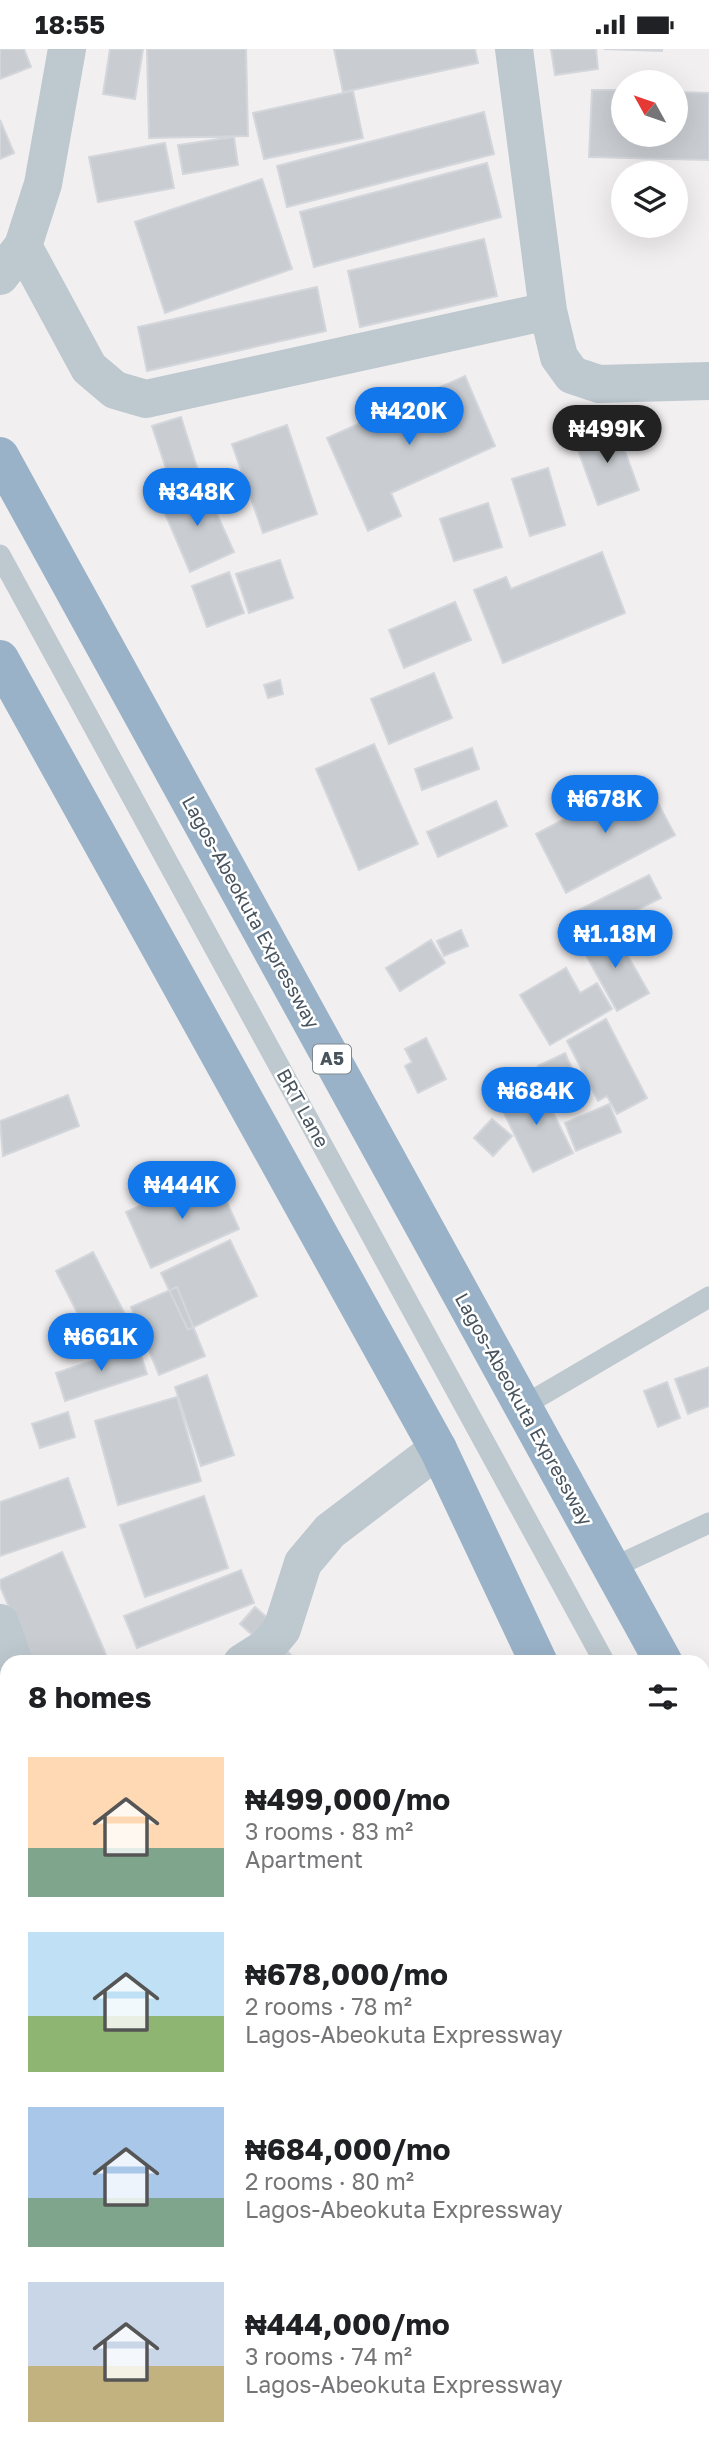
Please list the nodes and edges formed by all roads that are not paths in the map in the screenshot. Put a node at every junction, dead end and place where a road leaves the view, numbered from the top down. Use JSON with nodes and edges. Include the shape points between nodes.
{"nodes":[{"id":1,"x":67,"y":49,"type":"edge"},
{"id":2,"x":514,"y":49,"type":"edge"},
{"id":3,"x":23,"y":246,"type":"junction"},
{"id":4,"x":0,"y":276,"type":"edge"},
{"id":5,"x":548,"y":311,"type":"junction"},
{"id":6,"x":709,"y":381,"type":"edge"},
{"id":7,"x":0,"y":456,"type":"edge"},
{"id":8,"x":0,"y":555,"type":"edge"},
{"id":9,"x":0,"y":659,"type":"edge"},
{"id":10,"x":709,"y":1297,"type":"edge"},
{"id":11,"x":523,"y":1406,"type":"junction"},
{"id":12,"x":438,"y":1449,"type":"junction"},
{"id":13,"x":709,"y":1523,"type":"edge"},
{"id":14,"x":612,"y":1568,"type":"junction"},
{"id":15,"x":0,"y":1623,"type":"edge"},
{"id":16,"x":11,"y":1655,"type":"edge"},
{"id":17,"x":254,"y":1655,"type":"edge"},
{"id":18,"x":535,"y":1655,"type":"edge"},
{"id":19,"x":601,"y":1655,"type":"edge"},
{"id":20,"x":660,"y":1655,"type":"edge"}],
"edges":[{"from":1,"to":3,"type":"street","via":[[43,184]]},
{"from":2,"to":5,"type":"street"},
{"from":3,"to":4,"type":"street"},
{"from":3,"to":5,"type":"street","via":[[89,368],[115,390],[146,399]]},
{"from":5,"to":6,"type":"street","via":[[559,357],[572,375],[599,384]]},
{"from":7,"to":11,"type":"highway","name":"Lagos-Abeokuta Expressway","number":"A5"},
{"from":8,"to":19,"type":"lane","name":"BRT Lane"},
{"from":9,"to":12,"type":"highway"},
{"from":10,"to":11,"type":"lane"},
{"from":11,"to":14,"type":"highway","name":"Lagos-Abeokuta Expressway","number":"A5"},
{"from":12,"to":17,"type":"street","via":[[330,1531],[303,1563],[282,1629]]},
{"from":12,"to":18,"type":"highway"},
{"from":13,"to":14,"type":"lane"},
{"from":14,"to":20,"type":"highway","name":"Lagos-Abeokuta Expressway","number":"A5"},
{"from":15,"to":16,"type":"street"}]}
